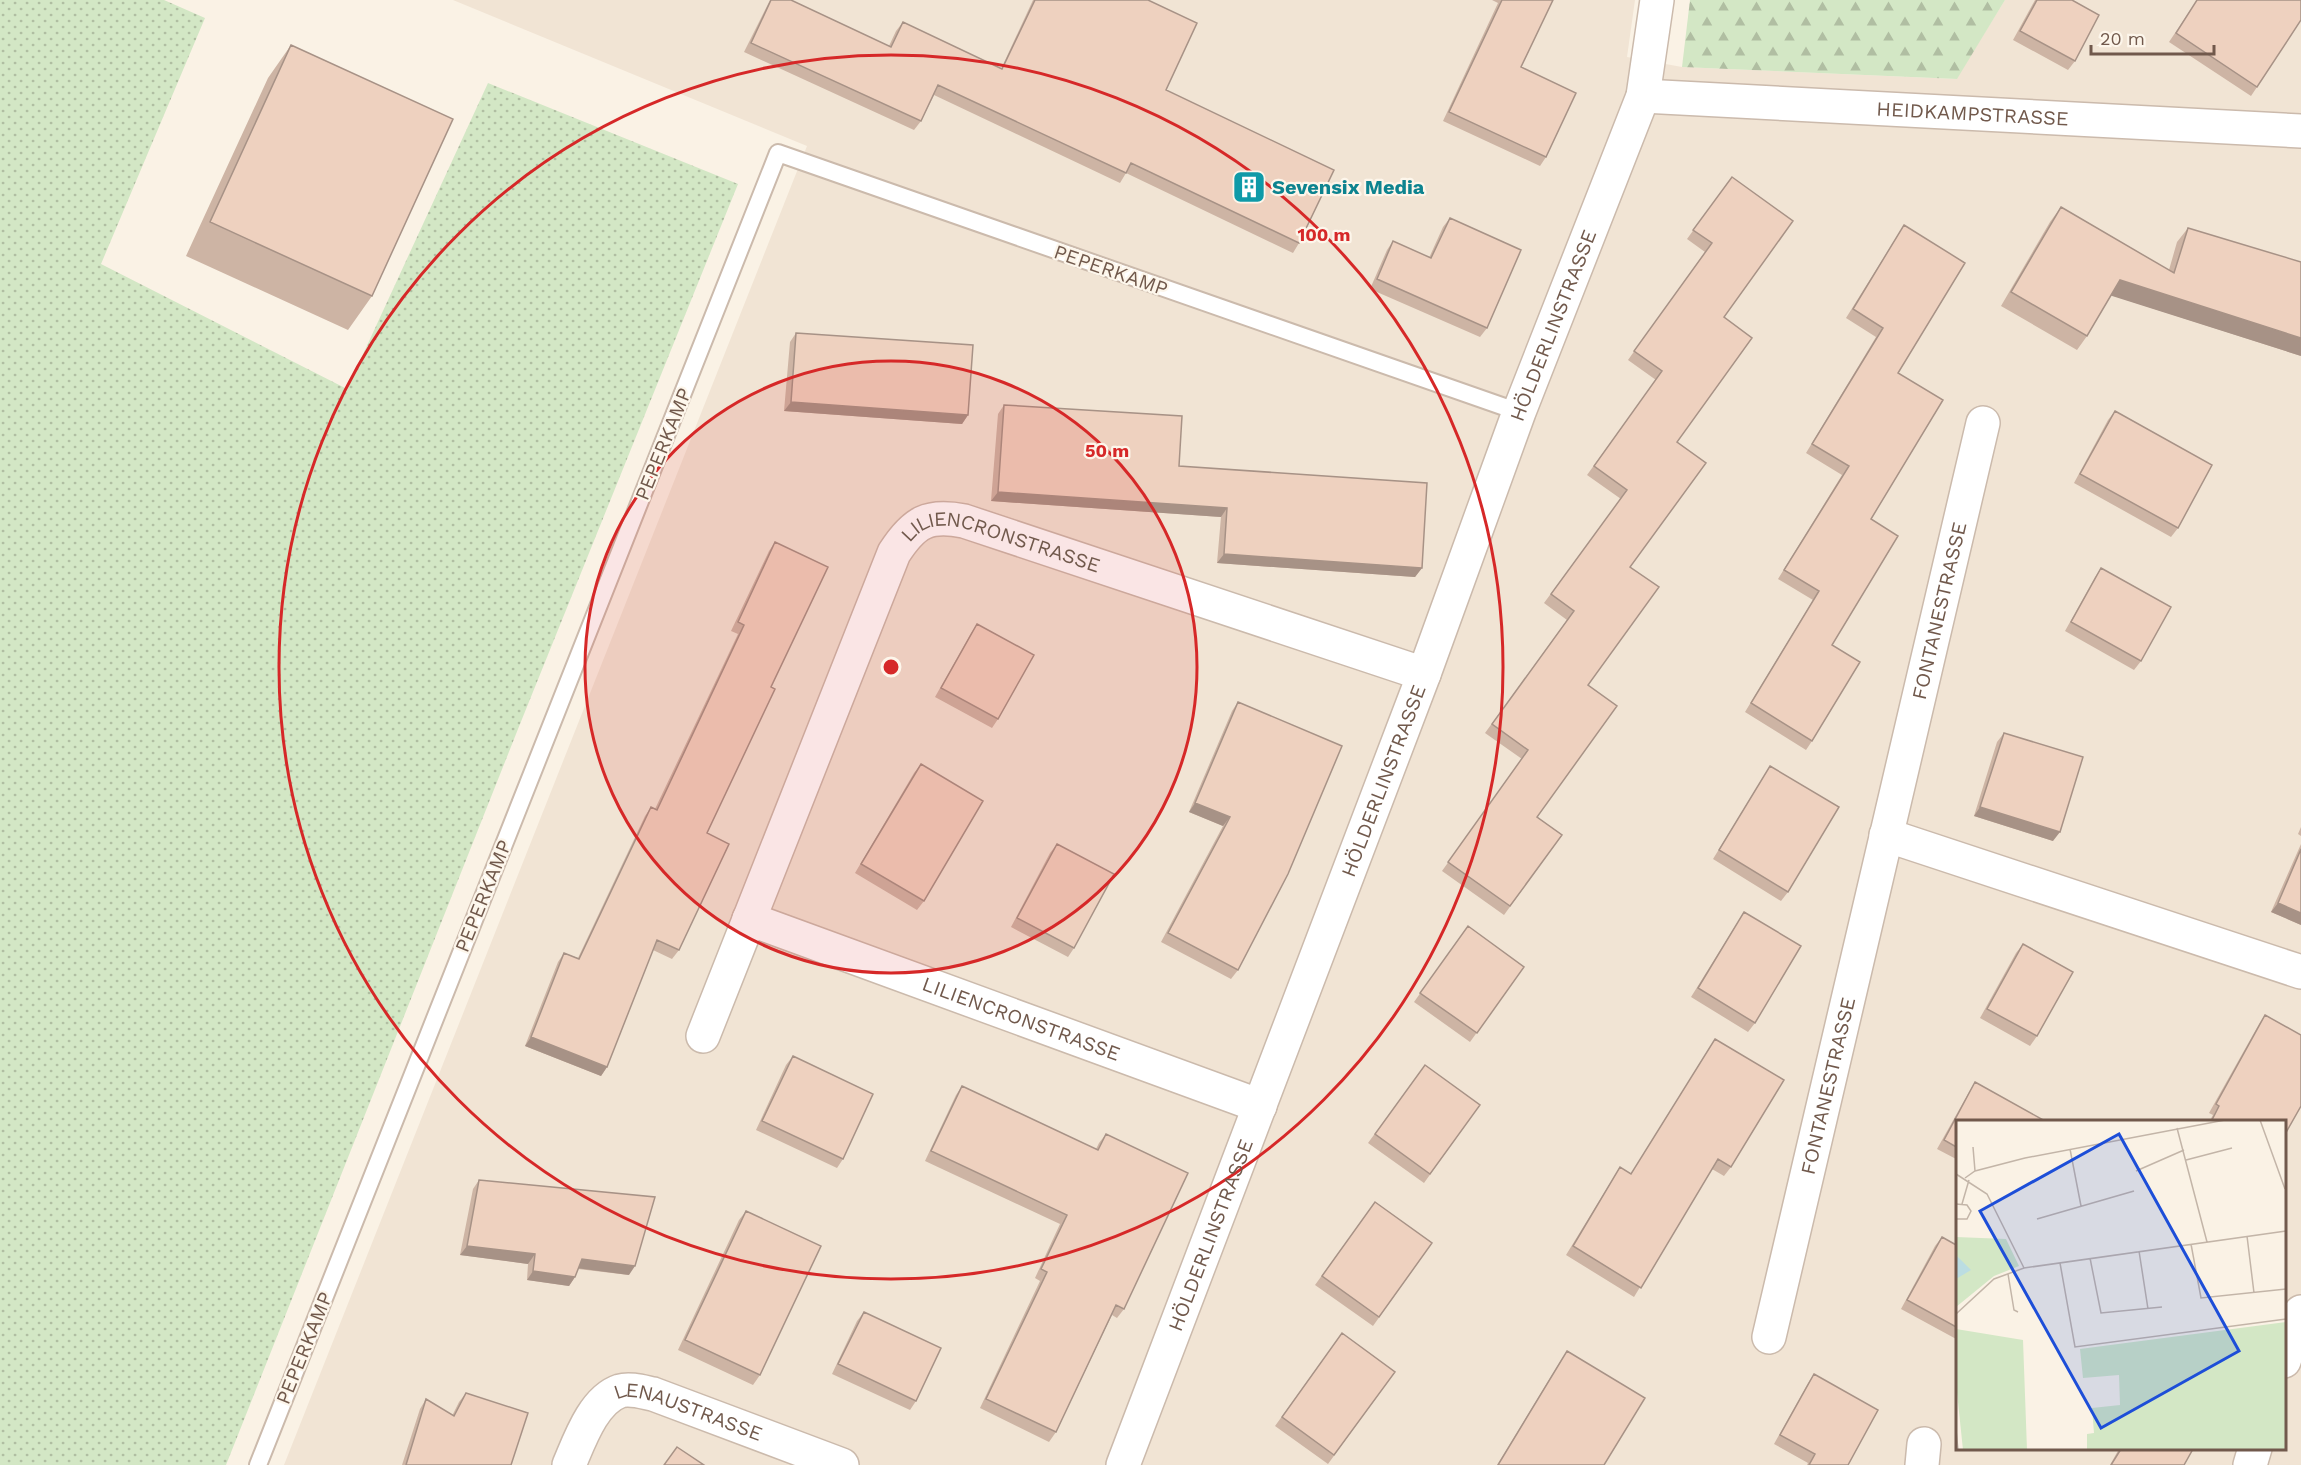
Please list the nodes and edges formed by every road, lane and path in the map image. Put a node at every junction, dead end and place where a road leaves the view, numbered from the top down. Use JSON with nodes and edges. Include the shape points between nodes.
{"nodes":[{"id":1,"x":1657,"y":0,"type":"edge"},
{"id":2,"x":1643,"y":96,"type":"junction"},
{"id":3,"x":2301,"y":131,"type":"edge"},
{"id":4,"x":1519,"y":412,"type":"junction"},
{"id":5,"x":1983,"y":423,"type":"dead end"},
{"id":6,"x":1424,"y":674,"type":"junction"},
{"id":7,"x":1886,"y":835,"type":"junction"},
{"id":8,"x":749,"y":919,"type":"junction"},
{"id":9,"x":2301,"y":972,"type":"edge"},
{"id":10,"x":703,"y":1036,"type":"dead end"},
{"id":11,"x":1260,"y":1106,"type":"junction"},
{"id":12,"x":2301,"y":1312,"type":"edge"},
{"id":13,"x":1768,"y":1337,"type":"dead end"},
{"id":14,"x":2286,"y":1355,"type":"edge"},
{"id":15,"x":2255,"y":1450,"type":"edge"},
{"id":16,"x":258,"y":1465,"type":"edge"},
{"id":17,"x":568,"y":1465,"type":"edge"},
{"id":18,"x":842,"y":1465,"type":"edge"},
{"id":19,"x":1123,"y":1465,"type":"edge"},
{"id":20,"x":2250,"y":1465,"type":"edge"}],
"edges":[{"from":1,"to":2,"type":"street","name":"HÖLDERLINSTRASSE"},
{"from":2,"to":3,"type":"street","name":"HEIDKAMPSTRASSE"},
{"from":2,"to":4,"type":"street","name":"HÖLDERLINSTRASSE"},
{"from":4,"to":6,"type":"street","name":"HÖLDERLINSTRASSE"},
{"from":4,"to":16,"type":"lane","name":"PEPERKAMP","via":[[778,153]]},
{"from":5,"to":7,"type":"street","name":"FONTANESTRASSE"},
{"from":6,"to":8,"type":"street","name":"LILIENCRONSTRASSE","via":[[964,521],[930,518],[915,526],[894,553]]},
{"from":6,"to":11,"type":"street","name":"HÖLDERLINSTRASSE"},
{"from":7,"to":9,"type":"street"},
{"from":7,"to":13,"type":"street","name":"FONTANESTRASSE"},
{"from":8,"to":10,"type":"street","name":"LILIENCRONSTRASSE"},
{"from":8,"to":11,"type":"street","name":"LILIENCRONSTRASSE"},
{"from":11,"to":19,"type":"street","name":"HÖLDERLINSTRASSE"},
{"from":12,"to":14,"type":"street"},
{"from":15,"to":20,"type":"street"},
{"from":17,"to":18,"type":"street","name":"LENAUSTRASSE","via":[[592,1416],[605,1401],[620,1391],[636,1390]]}]}
